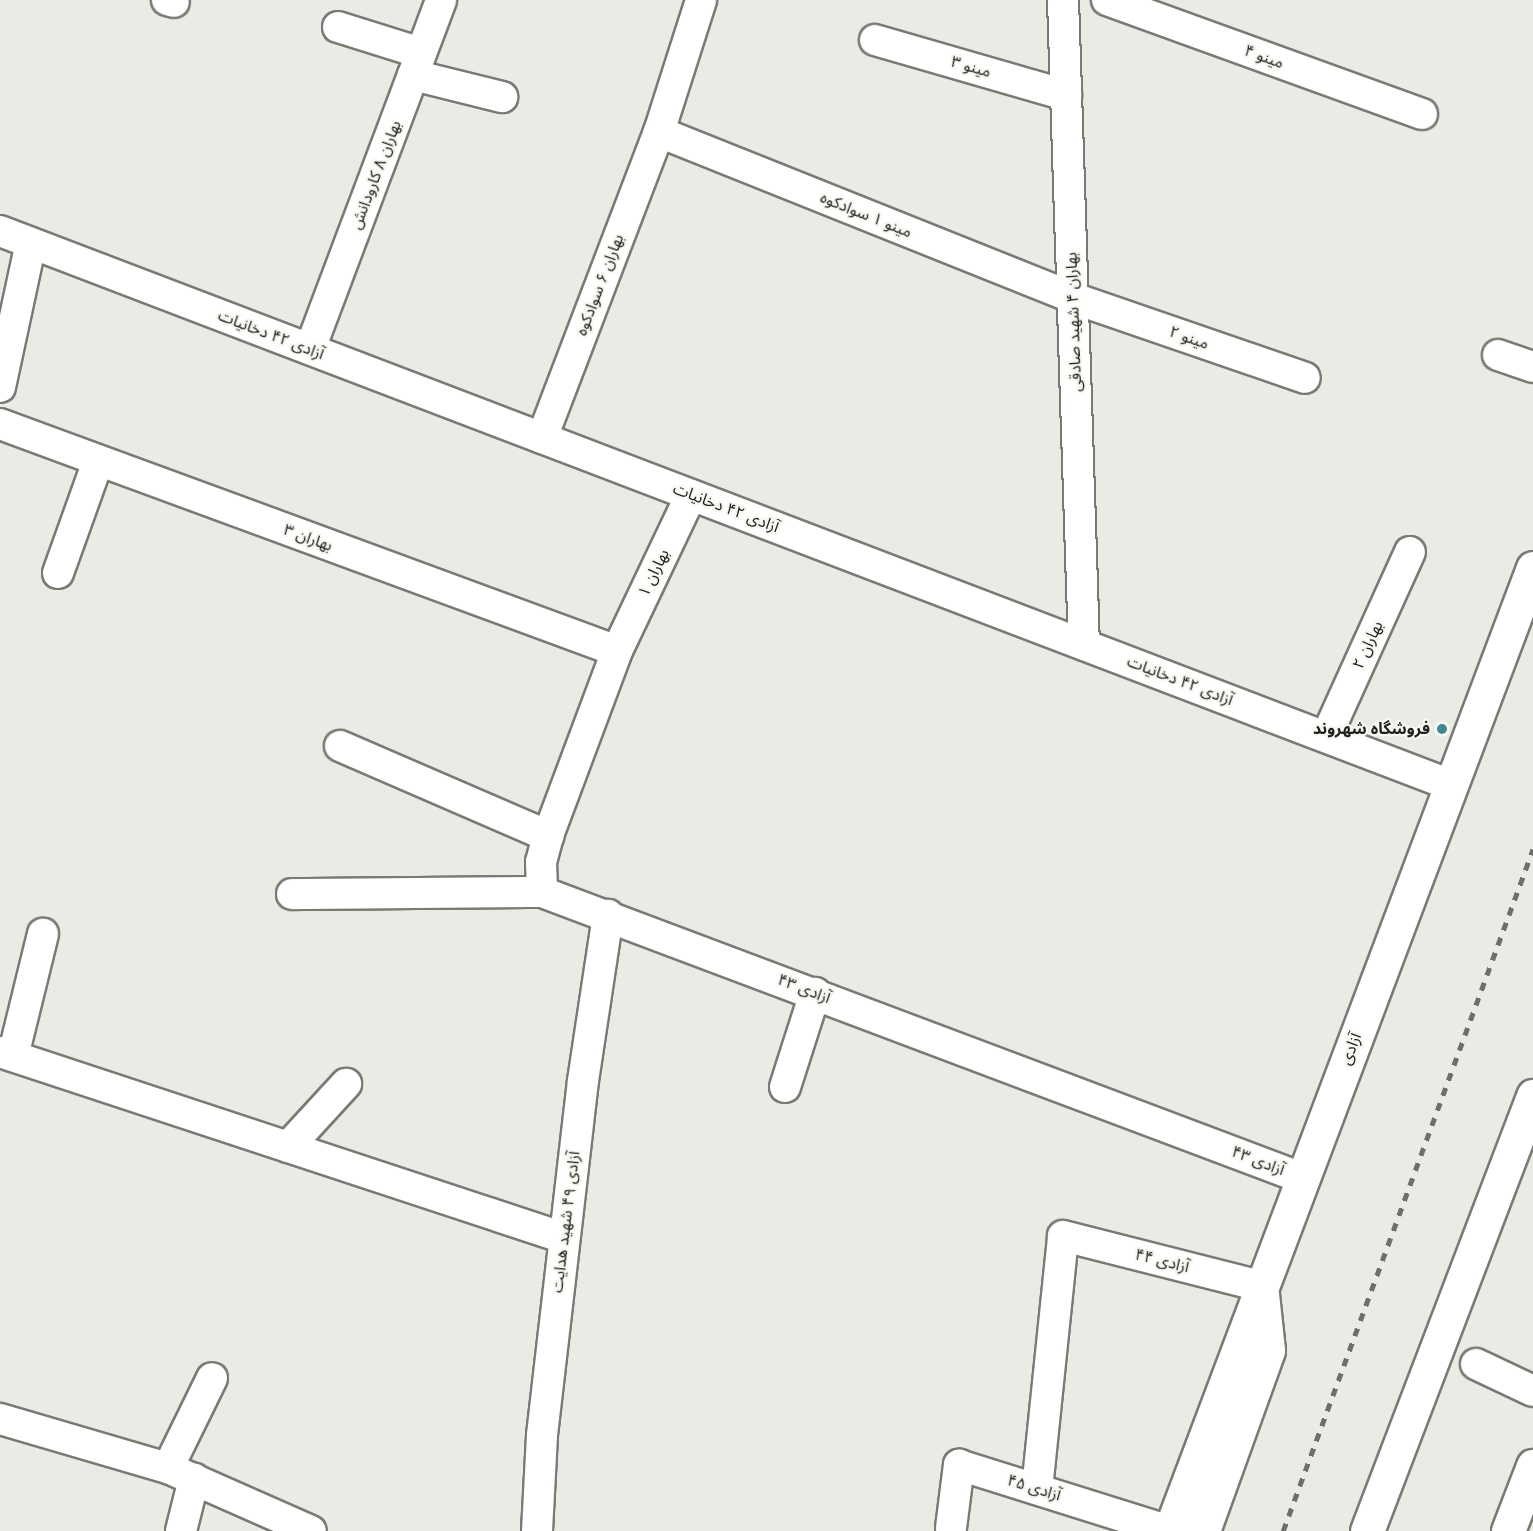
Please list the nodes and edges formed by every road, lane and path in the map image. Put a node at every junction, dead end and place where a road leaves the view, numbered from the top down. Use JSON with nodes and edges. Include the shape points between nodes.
{"nodes":[{"id":1,"x":441,"y":0,"type":"edge"},
{"id":2,"x":701,"y":0,"type":"edge"},
{"id":3,"x":1063,"y":0,"type":"edge"},
{"id":4,"x":1107,"y":0,"type":"edge"},
{"id":5,"x":338,"y":27,"type":"dead end"},
{"id":6,"x":875,"y":40,"type":"dead end"},
{"id":7,"x":417,"y":64,"type":"junction"},
{"id":8,"x":1066,"y":94,"type":"junction"},
{"id":9,"x":502,"y":97,"type":"dead end"},
{"id":10,"x":1422,"y":114,"type":"dead end"},
{"id":11,"x":659,"y":132,"type":"junction"},
{"id":12,"x":0,"y":231,"type":"edge"},
{"id":13,"x":31,"y":243,"type":"junction"},
{"id":14,"x":1073,"y":298,"type":"junction"},
{"id":15,"x":310,"y":350,"type":"junction"},
{"id":16,"x":1498,"y":355,"type":"dead end"},
{"id":17,"x":1533,"y":367,"type":"edge"},
{"id":18,"x":1305,"y":378,"type":"dead end"},
{"id":19,"x":0,"y":387,"type":"edge"},
{"id":20,"x":0,"y":424,"type":"edge"},
{"id":21,"x":542,"y":438,"type":"junction"},
{"id":22,"x":98,"y":461,"type":"junction"},
{"id":23,"x":691,"y":495,"type":"junction"},
{"id":24,"x":1410,"y":552,"type":"dead end"},
{"id":25,"x":1533,"y":568,"type":"edge"},
{"id":26,"x":58,"y":573,"type":"dead end"},
{"id":27,"x":1084,"y":645,"type":"junction"},
{"id":28,"x":617,"y":651,"type":"junction"},
{"id":29,"x":1326,"y":737,"type":"junction"},
{"id":30,"x":340,"y":746,"type":"dead end"},
{"id":31,"x":1451,"y":785,"type":"junction"},
{"id":32,"x":548,"y":836,"type":"junction"},
{"id":33,"x":542,"y":892,"type":"junction"},
{"id":34,"x":292,"y":894,"type":"dead end"},
{"id":35,"x":608,"y":915,"type":"junction"},
{"id":36,"x":43,"y":934,"type":"dead end"},
{"id":37,"x":815,"y":993,"type":"junction"},
{"id":38,"x":7,"y":1054,"type":"edge"},
{"id":39,"x":346,"y":1084,"type":"dead end"},
{"id":40,"x":785,"y":1086,"type":"dead end"},
{"id":41,"x":1533,"y":1096,"type":"edge"},
{"id":42,"x":288,"y":1147,"type":"junction"},
{"id":43,"x":1302,"y":1178,"type":"junction"},
{"id":44,"x":564,"y":1238,"type":"junction"},
{"id":45,"x":1262,"y":1286,"type":"junction"},
{"id":46,"x":1476,"y":1364,"type":"dead end"},
{"id":47,"x":212,"y":1378,"type":"dead end"},
{"id":48,"x":1533,"y":1391,"type":"edge"},
{"id":49,"x":0,"y":1419,"type":"edge"},
{"id":50,"x":181,"y":1473,"type":"junction"},
{"id":51,"x":1530,"y":1480,"type":"edge"},
{"id":52,"x":1037,"y":1489,"type":"junction"},
{"id":53,"x":951,"y":1528,"type":"dead end"},
{"id":54,"x":181,"y":1531,"type":"edge"},
{"id":55,"x":311,"y":1531,"type":"edge"},
{"id":56,"x":537,"y":1531,"type":"edge"},
{"id":57,"x":1170,"y":1531,"type":"edge"},
{"id":58,"x":1203,"y":1531,"type":"edge"},
{"id":59,"x":1367,"y":1531,"type":"edge"},
{"id":60,"x":1508,"y":1531,"type":"edge"}],
"edges":[{"from":1,"to":7,"type":"street","name":"بهاران ۸ کارودانش"},
{"from":2,"to":11,"type":"street","name":"بهاران ۶ سوادکوه"},
{"from":3,"to":8,"type":"street","name":"بهاران ۴ شهید صادقی"},
{"from":4,"to":10,"type":"street","name":"مینو ۴"},
{"from":5,"to":7,"type":"street"},
{"from":6,"to":8,"type":"street","name":"مینو ۳"},
{"from":7,"to":9,"type":"street"},
{"from":7,"to":15,"type":"street","name":"بهاران ۸ کارودانش"},
{"from":8,"to":14,"type":"street","name":"بهاران ۴ شهید صادقی"},
{"from":11,"to":14,"type":"street","name":"مینو ۱ سوادکوه"},
{"from":11,"to":21,"type":"street","name":"بهاران ۶ سوادکوه"},
{"from":12,"to":13,"type":"street","name":"آزادی ۴۲ دخانیات"},
{"from":13,"to":15,"type":"street","name":"آزادی ۴۲ دخانیات"},
{"from":13,"to":19,"type":"street"},
{"from":14,"to":18,"type":"street","name":"مینو ۲"},
{"from":14,"to":27,"type":"street","name":"بهاران ۴ شهید صادقی"},
{"from":15,"to":21,"type":"street","name":"آزادی ۴۲ دخانیات"},
{"from":16,"to":17,"type":"street"},
{"from":20,"to":22,"type":"street","name":"بهاران ۳"},
{"from":21,"to":23,"type":"street","name":"آزادی ۴۲ دخانیات"},
{"from":22,"to":26,"type":"street"},
{"from":22,"to":28,"type":"street","name":"بهاران ۳"},
{"from":23,"to":27,"type":"street","name":"آزادی ۴۲ دخانیات"},
{"from":23,"to":28,"type":"street","name":"بهاران ۱"},
{"from":24,"to":29,"type":"street","name":"بهاران ۲"},
{"from":25,"to":31,"type":"main road","name":"آزادی"},
{"from":27,"to":29,"type":"street","name":"آزادی ۴۲ دخانیات"},
{"from":28,"to":32,"type":"street"},
{"from":29,"to":31,"type":"street","name":"آزادی ۴۲ دخانیات"},
{"from":30,"to":32,"type":"street"},
{"from":31,"to":43,"type":"main road","name":"آزادی"},
{"from":32,"to":33,"type":"street","via":[[541,862]]},
{"from":33,"to":34,"type":"street","name":"آزادی ۴۳"},
{"from":33,"to":35,"type":"street","name":"آزادی ۴۳"},
{"from":35,"to":37,"type":"street","name":"آزادی ۴۳"},
{"from":35,"to":44,"type":"street","name":"آزادی ۴۹ شهید هدایت"},
{"from":36,"to":38,"type":"street"},
{"from":37,"to":40,"type":"street"},
{"from":37,"to":43,"type":"street","name":"آزادی ۴۳"},
{"from":38,"to":42,"type":"street"},
{"from":39,"to":42,"type":"street"},
{"from":41,"to":59,"type":"main road"},
{"from":42,"to":44,"type":"street"},
{"from":43,"to":45,"type":"main road","name":"آزادی"},
{"from":44,"to":56,"type":"street","name":"آزادی ۴۹ شهید هدایت","via":[[542,1435]]},
{"from":45,"to":52,"type":"street","name":"آزادی ۴۴","via":[[1063,1236]]},
{"from":45,"to":57,"type":"main road","name":"آزادی"},
{"from":45,"to":58,"type":"main road","via":[[1268,1350]]},
{"from":46,"to":48,"type":"street"},
{"from":47,"to":50,"type":"street"},
{"from":49,"to":50,"type":"street"},
{"from":50,"to":54,"type":"street"},
{"from":50,"to":55,"type":"street"},
{"from":51,"to":60,"type":"main road"},
{"from":52,"to":53,"type":"street","name":"آزادی ۴۵","via":[[960,1465]]},
{"from":52,"to":57,"type":"street","name":"آزادی ۴۵"}]}
